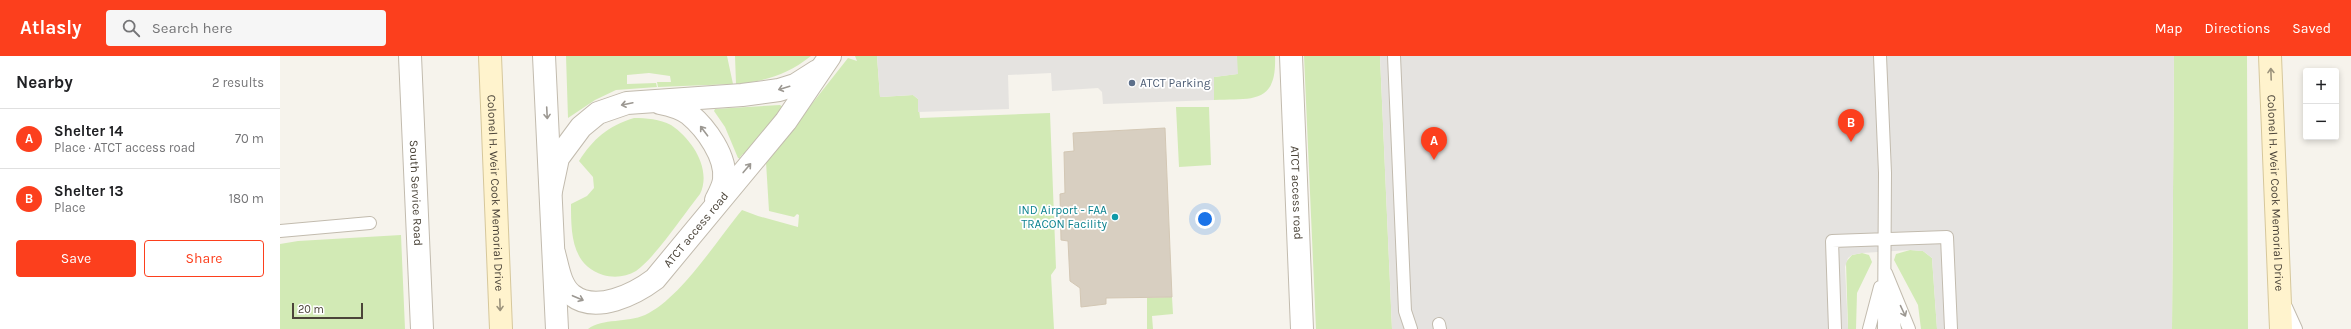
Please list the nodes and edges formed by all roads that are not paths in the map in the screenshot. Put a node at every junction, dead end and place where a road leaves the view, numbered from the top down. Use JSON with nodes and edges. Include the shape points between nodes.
{"nodes":[{"id":1,"x":410,"y":56,"type":"edge"},
{"id":2,"x":490,"y":56,"type":"edge"},
{"id":3,"x":1291,"y":56,"type":"edge"},
{"id":4,"x":1394,"y":56,"type":"edge"},
{"id":5,"x":1880,"y":56,"type":"edge"},
{"id":6,"x":2270,"y":56,"type":"edge"},
{"id":7,"x":546,"y":62,"type":"edge"},
{"id":8,"x":824,"y":63,"type":"edge"},
{"id":9,"x":651,"y":101,"type":"junction"},
{"id":10,"x":551,"y":191,"type":"junction"},
{"id":11,"x":707,"y":217,"type":"junction"},
{"id":12,"x":370,"y":223,"type":"dead end"},
{"id":13,"x":280,"y":231,"type":"edge"},
{"id":14,"x":1884,"y":238,"type":"junction"},
{"id":15,"x":554,"y":253,"type":"junction"},
{"id":16,"x":1884,"y":268,"type":"junction"},
{"id":17,"x":2280,"y":294,"type":"junction"},
{"id":18,"x":1411,"y":326,"type":"edge"},
{"id":19,"x":422,"y":329,"type":"edge"},
{"id":20,"x":501,"y":329,"type":"edge"},
{"id":21,"x":557,"y":329,"type":"edge"},
{"id":22,"x":1302,"y":329,"type":"edge"},
{"id":23,"x":1835,"y":329,"type":"edge"},
{"id":24,"x":1869,"y":329,"type":"edge"},
{"id":25,"x":1884,"y":329,"type":"edge"},
{"id":26,"x":1895,"y":329,"type":"edge"},
{"id":27,"x":1909,"y":329,"type":"edge"},
{"id":28,"x":1951,"y":329,"type":"edge"},
{"id":29,"x":2281,"y":329,"type":"edge"},
{"id":30,"x":2296,"y":329,"type":"edge"}],
"edges":[{"from":1,"to":19,"type":"street","name":"South Service Road"},
{"from":2,"to":20,"type":"street","name":"Colonel H. Weir Cook Memorial Drive","one_way":true},
{"from":3,"to":22,"type":"street","name":"ATCT access road"},
{"from":4,"to":18,"type":"lane","via":[[1405,311]]},
{"from":5,"to":14,"type":"lane","via":[[1885,173]]},
{"from":17,"to":6,"type":"street","name":"Colonel H. Weir Cook Memorial Drive","one_way":true},
{"from":7,"to":10,"type":"street","one_way":true},
{"from":8,"to":9,"type":"street","name":"ATCT access road","one_way":true,"via":[[795,85],[779,90]]},
{"from":11,"to":8,"type":"street","name":"ATCT access road","one_way":true,"via":[[786,122]]},
{"from":9,"to":10,"type":"street","name":"ATCT access road","one_way":true,"via":[[627,103],[598,113],[581,127],[558,158]]},
{"from":11,"to":9,"type":"street","one_way":true,"via":[[724,180],[720,157],[710,138],[688,114],[677,108]]},
{"from":10,"to":15,"type":"street"},
{"from":15,"to":11,"type":"street","name":"ATCT access road","one_way":true,"via":[[562,282],[572,296],[589,302],[611,301],[628,296],[655,279]]},
{"from":12,"to":13,"type":"lane"},
{"from":14,"to":16,"type":"lane"},
{"from":14,"to":23,"type":"lane","via":[[1832,240]]},
{"from":14,"to":28,"type":"lane","via":[[1947,237]]},
{"from":15,"to":21,"type":"street"},
{"from":16,"to":24,"type":"lane"},
{"from":16,"to":25,"type":"lane"},
{"from":16,"to":26,"type":"lane"},
{"from":16,"to":27,"type":"lane","one_way":true},
{"from":17,"to":29,"type":"street","name":"Colonel H. Weir Cook Memorial Drive"},
{"from":17,"to":30,"type":"lane"}]}
